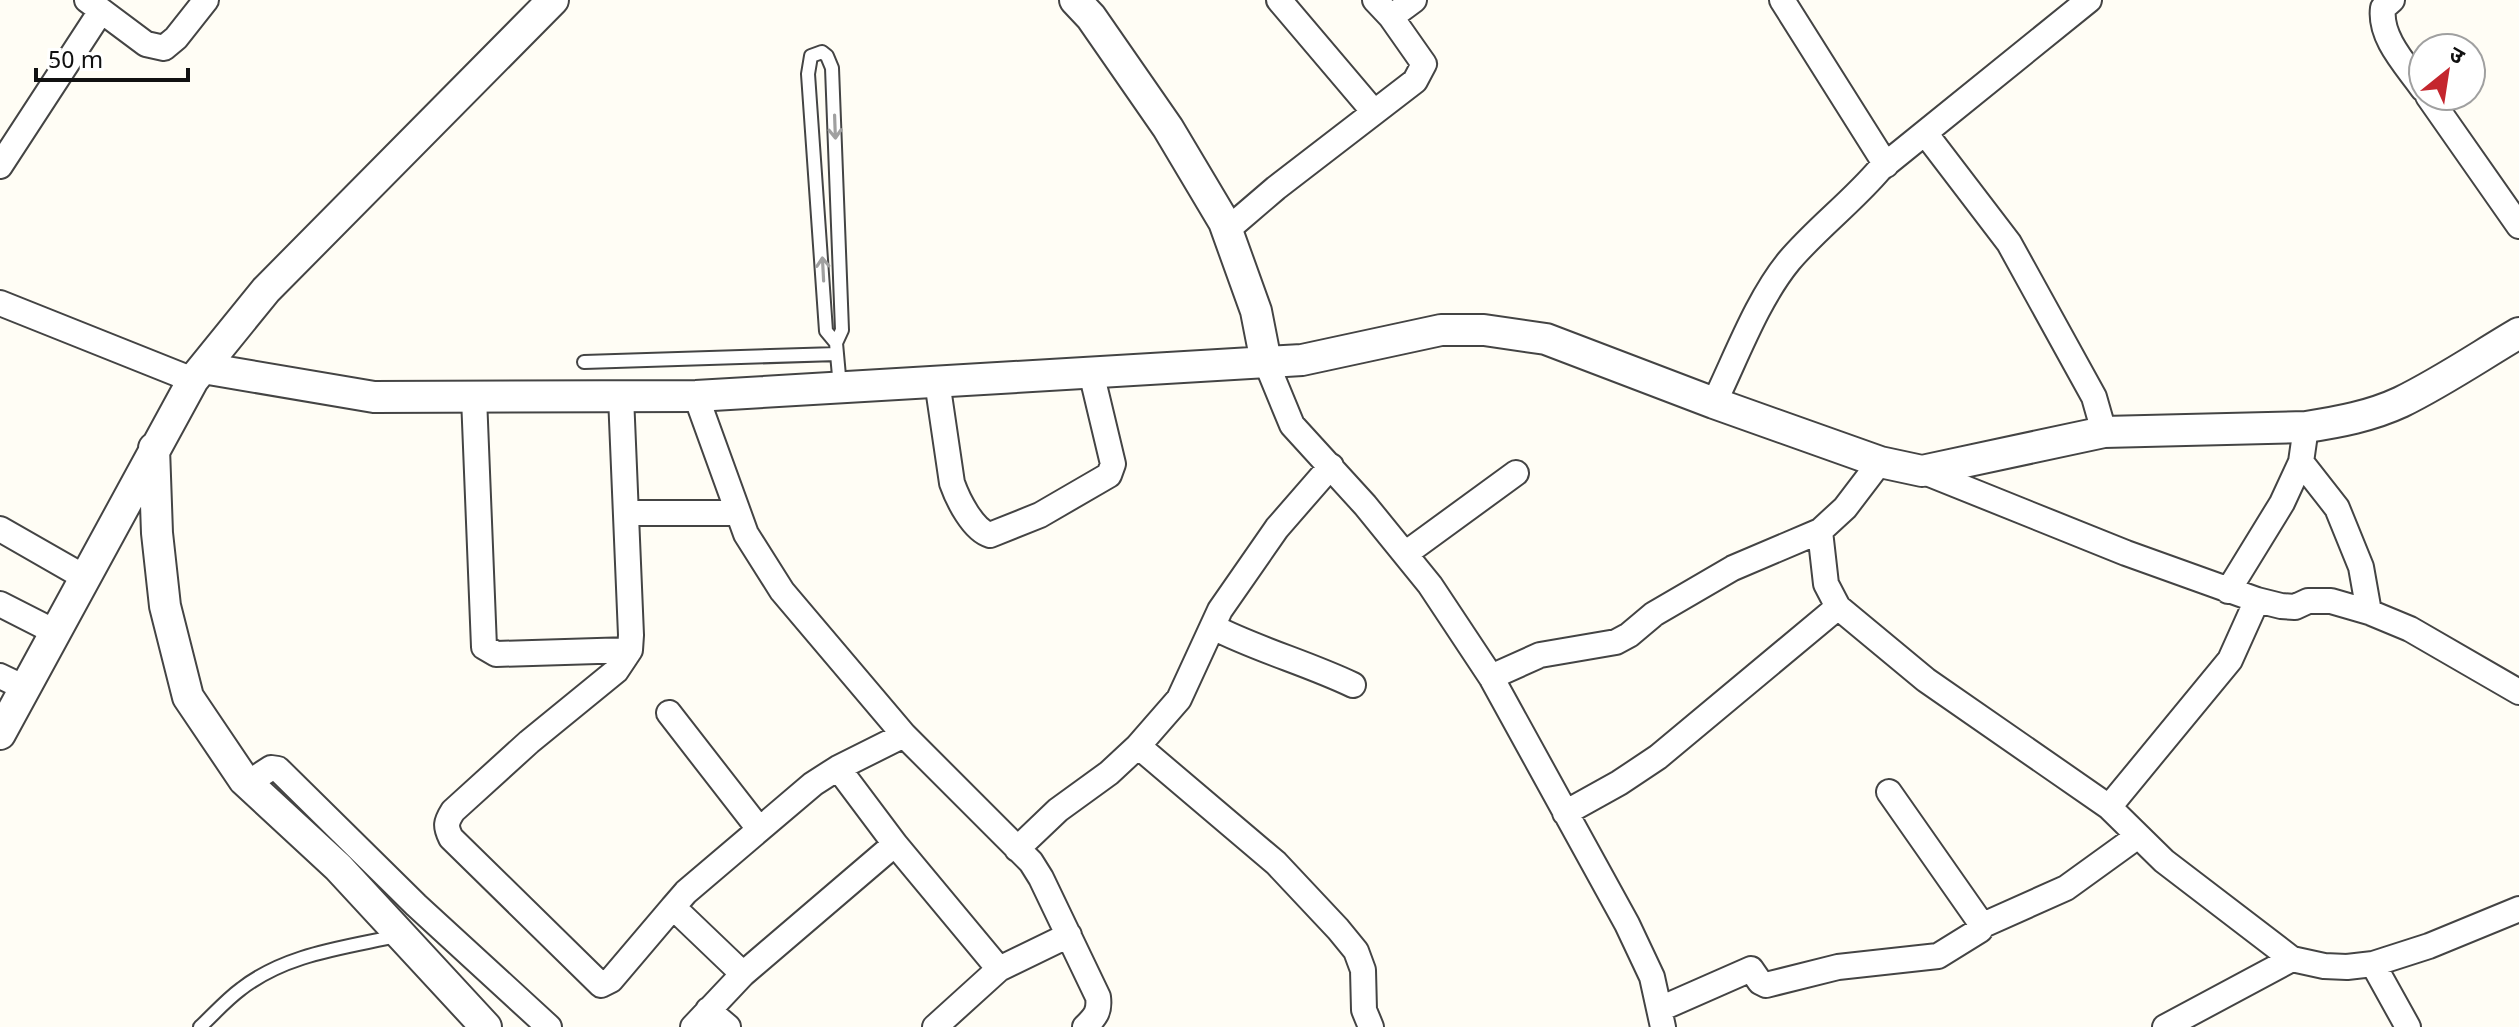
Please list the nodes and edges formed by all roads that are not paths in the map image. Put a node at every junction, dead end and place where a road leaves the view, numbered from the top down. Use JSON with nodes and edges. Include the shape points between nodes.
{"nodes":[{"id":1,"x":206,"y":0,"type":"edge"},
{"id":2,"x":553,"y":0,"type":"edge"},
{"id":3,"x":1075,"y":0,"type":"edge"},
{"id":4,"x":1279,"y":0,"type":"edge"},
{"id":5,"x":1414,"y":0,"type":"edge"},
{"id":6,"x":1782,"y":0,"type":"edge"},
{"id":7,"x":2089,"y":0,"type":"edge"},
{"id":8,"x":2392,"y":0,"type":"edge"},
{"id":9,"x":94,"y":6,"type":"edge"},
{"id":10,"x":1383,"y":8,"type":"edge"},
{"id":11,"x":2407,"y":65,"type":"edge"},
{"id":12,"x":1374,"y":112,"type":"junction"},
{"id":13,"x":2439,"y":112,"type":"edge"},
{"id":14,"x":1925,"y":133,"type":"junction"},
{"id":15,"x":1886,"y":165,"type":"junction"},
{"id":16,"x":0,"y":166,"type":"edge"},
{"id":17,"x":2519,"y":226,"type":"edge"},
{"id":18,"x":1227,"y":230,"type":"junction"},
{"id":19,"x":0,"y":303,"type":"edge"},
{"id":20,"x":2519,"y":333,"type":"edge"},
{"id":21,"x":836,"y":348,"type":"junction"},
{"id":22,"x":584,"y":362,"type":"dead end"},
{"id":23,"x":1266,"y":362,"type":"junction"},
{"id":24,"x":1091,"y":372,"type":"junction"},
{"id":25,"x":198,"y":374,"type":"junction"},
{"id":26,"x":937,"y":381,"type":"junction"},
{"id":27,"x":840,"y":387,"type":"junction"},
{"id":28,"x":621,"y":396,"type":"junction"},
{"id":29,"x":696,"y":396,"type":"junction"},
{"id":30,"x":474,"y":397,"type":"junction"},
{"id":31,"x":1714,"y":403,"type":"junction"},
{"id":32,"x":2306,"y":427,"type":"junction"},
{"id":33,"x":2104,"y":432,"type":"junction"},
{"id":34,"x":154,"y":448,"type":"junction"},
{"id":35,"x":1880,"y":462,"type":"junction"},
{"id":36,"x":2301,"y":462,"type":"junction"},
{"id":37,"x":1331,"y":466,"type":"junction"},
{"id":38,"x":1922,"y":471,"type":"junction"},
{"id":39,"x":1516,"y":473,"type":"dead end"},
{"id":40,"x":627,"y":513,"type":"junction"},
{"id":41,"x":738,"y":513,"type":"junction"},
{"id":42,"x":0,"y":529,"type":"edge"},
{"id":43,"x":1820,"y":531,"type":"junction"},
{"id":44,"x":1405,"y":554,"type":"junction"},
{"id":45,"x":84,"y":577,"type":"junction"},
{"id":46,"x":2228,"y":591,"type":"junction"},
{"id":47,"x":2257,"y":600,"type":"junction"},
{"id":48,"x":0,"y":604,"type":"edge"},
{"id":49,"x":1838,"y":607,"type":"junction"},
{"id":50,"x":2369,"y":612,"type":"junction"},
{"id":51,"x":1213,"y":627,"type":"junction"},
{"id":52,"x":55,"y":632,"type":"junction"},
{"id":53,"x":630,"y":650,"type":"junction"},
{"id":54,"x":1491,"y":677,"type":"junction"},
{"id":55,"x":12,"y":682,"type":"edge"},
{"id":56,"x":1353,"y":685,"type":"dead end"},
{"id":57,"x":2519,"y":692,"type":"edge"},
{"id":58,"x":669,"y":713,"type":"dead end"},
{"id":59,"x":0,"y":734,"type":"edge"},
{"id":60,"x":904,"y":735,"type":"junction"},
{"id":61,"x":1138,"y":746,"type":"junction"},
{"id":62,"x":838,"y":768,"type":"junction"},
{"id":63,"x":259,"y":775,"type":"junction"},
{"id":64,"x":1889,"y":792,"type":"dead end"},
{"id":65,"x":2109,"y":807,"type":"junction"},
{"id":66,"x":1565,"y":813,"type":"junction"},
{"id":67,"x":759,"y":829,"type":"junction"},
{"id":68,"x":2138,"y":836,"type":"junction"},
{"id":69,"x":895,"y":844,"type":"junction"},
{"id":70,"x":1017,"y":849,"type":"junction"},
{"id":71,"x":673,"y":907,"type":"junction"},
{"id":72,"x":2519,"y":909,"type":"edge"},
{"id":73,"x":1981,"y":926,"type":"junction"},
{"id":74,"x":400,"y":935,"type":"junction"},
{"id":75,"x":1069,"y":935,"type":"junction"},
{"id":76,"x":2292,"y":959,"type":"junction"},
{"id":77,"x":2373,"y":964,"type":"junction"},
{"id":78,"x":999,"y":969,"type":"junction"},
{"id":79,"x":743,"y":974,"type":"junction"},
{"id":80,"x":700,"y":1018,"type":"edge"},
{"id":81,"x":1662,"y":1018,"type":"edge"},
{"id":82,"x":200,"y":1027,"type":"edge"},
{"id":83,"x":486,"y":1027,"type":"edge"},
{"id":84,"x":549,"y":1027,"type":"edge"},
{"id":85,"x":728,"y":1027,"type":"edge"},
{"id":86,"x":935,"y":1027,"type":"edge"},
{"id":87,"x":1085,"y":1027,"type":"edge"},
{"id":88,"x":1371,"y":1027,"type":"edge"},
{"id":89,"x":2165,"y":1027,"type":"edge"},
{"id":90,"x":2408,"y":1027,"type":"edge"}],
"edges":[{"from":1,"to":9,"type":"street","via":[[164,48],[146,44]]},
{"from":2,"to":25,"type":"street","via":[[266,290]]},
{"from":3,"to":18,"type":"street","via":[[1168,128]]},
{"from":4,"to":12,"type":"street"},
{"from":5,"to":10,"type":"street"},
{"from":6,"to":15,"type":"street"},
{"from":7,"to":14,"type":"street"},
{"from":8,"to":11,"type":"street","via":[[2382,17]]},
{"from":9,"to":16,"type":"street"},
{"from":10,"to":12,"type":"street","via":[[1424,64],[1415,81]]},
{"from":12,"to":18,"type":"street"},
{"from":13,"to":17,"type":"street"},
{"from":14,"to":15,"type":"street"},
{"from":14,"to":33,"type":"street","via":[[2009,243],[2094,397]]},
{"from":15,"to":31,"type":"street","via":[[1788,262]]},
{"from":18,"to":23,"type":"street","via":[[1256,311]]},
{"from":19,"to":25,"type":"street"},
{"from":20,"to":32,"type":"street","via":[[2401,402],[2365,416]]},
{"from":21,"to":21,"type":"lane","one_way":true,"via":[[826,331],[808,74],[811,56],[822,52],[832,68],[842,330]]},
{"from":21,"to":22,"type":"lane"},
{"from":21,"to":27,"type":"lane"},
{"from":23,"to":24,"type":"street"},
{"from":23,"to":31,"type":"street","via":[[1302,360],[1441,330],[1484,330],[1546,339]]},
{"from":23,"to":37,"type":"street","via":[[1292,425]]},
{"from":24,"to":26,"type":"street"},
{"from":24,"to":26,"type":"street","via":[[1113,464],[1109,475],[1040,515],[990,535],[981,531],[952,483]]},
{"from":25,"to":30,"type":"street","via":[[374,397]]},
{"from":25,"to":34,"type":"street"},
{"from":26,"to":27,"type":"street"},
{"from":27,"to":29,"type":"street"},
{"from":28,"to":29,"type":"street"},
{"from":28,"to":30,"type":"street"},
{"from":28,"to":40,"type":"street"},
{"from":29,"to":41,"type":"street"},
{"from":30,"to":53,"type":"street","via":[[484,647],[496,654]]},
{"from":31,"to":35,"type":"street"},
{"from":32,"to":33,"type":"street"},
{"from":32,"to":36,"type":"street"},
{"from":33,"to":38,"type":"street"},
{"from":34,"to":45,"type":"street"},
{"from":34,"to":63,"type":"street","via":[[165,606],[188,697]]},
{"from":35,"to":38,"type":"street"},
{"from":35,"to":43,"type":"street"},
{"from":36,"to":46,"type":"street"},
{"from":36,"to":50,"type":"street","via":[[2337,508],[2361,567]]},
{"from":37,"to":44,"type":"street"},
{"from":37,"to":51,"type":"street","via":[[1249,566]]},
{"from":38,"to":46,"type":"street"},
{"from":39,"to":44,"type":"street"},
{"from":40,"to":41,"type":"street"},
{"from":40,"to":53,"type":"street"},
{"from":41,"to":60,"type":"street","via":[[782,591]]},
{"from":42,"to":45,"type":"street"},
{"from":43,"to":49,"type":"street","via":[[1826,584]]},
{"from":43,"to":54,"type":"street","via":[[1733,568],[1616,642],[1540,655]]},
{"from":44,"to":54,"type":"street"},
{"from":45,"to":52,"type":"street"},
{"from":46,"to":47,"type":"street"},
{"from":47,"to":50,"type":"street","via":[[2295,607],[2331,601]]},
{"from":47,"to":65,"type":"street","via":[[2230,660]]},
{"from":48,"to":52,"type":"street"},
{"from":49,"to":65,"type":"street","via":[[1926,680]]},
{"from":49,"to":66,"type":"street","via":[[1658,757]]},
{"from":50,"to":57,"type":"street","via":[[2410,629]]},
{"from":51,"to":56,"type":"street"},
{"from":51,"to":61,"type":"street","via":[[1179,699]]},
{"from":52,"to":55,"type":"street"},
{"from":53,"to":71,"type":"street","via":[[616,671],[453,811],[446,829],[601,985]]},
{"from":54,"to":66,"type":"street"},
{"from":55,"to":59,"type":"street"},
{"from":58,"to":67,"type":"street"},
{"from":60,"to":62,"type":"street"},
{"from":60,"to":70,"type":"street"},
{"from":61,"to":70,"type":"street"},
{"from":61,"to":88,"type":"street","via":[[1276,863],[1338,929],[1363,970],[1364,1010]]},
{"from":62,"to":67,"type":"street"},
{"from":62,"to":69,"type":"street"},
{"from":63,"to":74,"type":"street"},
{"from":63,"to":84,"type":"street","via":[[278,769]]},
{"from":64,"to":73,"type":"street"},
{"from":65,"to":68,"type":"street"},
{"from":66,"to":81,"type":"street","via":[[1627,924],[1652,977]]},
{"from":67,"to":71,"type":"street"},
{"from":68,"to":73,"type":"street","via":[[2066,888]]},
{"from":68,"to":76,"type":"street"},
{"from":69,"to":78,"type":"street"},
{"from":69,"to":79,"type":"street"},
{"from":70,"to":75,"type":"street","via":[[1041,878]]},
{"from":71,"to":79,"type":"street"},
{"from":72,"to":77,"type":"street"},
{"from":73,"to":81,"type":"street","via":[[1938,956],[1838,967],[1766,985],[1751,969]]},
{"from":74,"to":82,"type":"lane","via":[[306,955],[270,971],[240,989]]},
{"from":74,"to":83,"type":"street"},
{"from":75,"to":78,"type":"street"},
{"from":75,"to":87,"type":"street","via":[[1098,997],[1096,1017]]},
{"from":76,"to":77,"type":"street","via":[[2324,966]]},
{"from":76,"to":89,"type":"street"},
{"from":77,"to":90,"type":"street"},
{"from":78,"to":86,"type":"street"},
{"from":79,"to":80,"type":"street"},
{"from":80,"to":85,"type":"street"}]}
